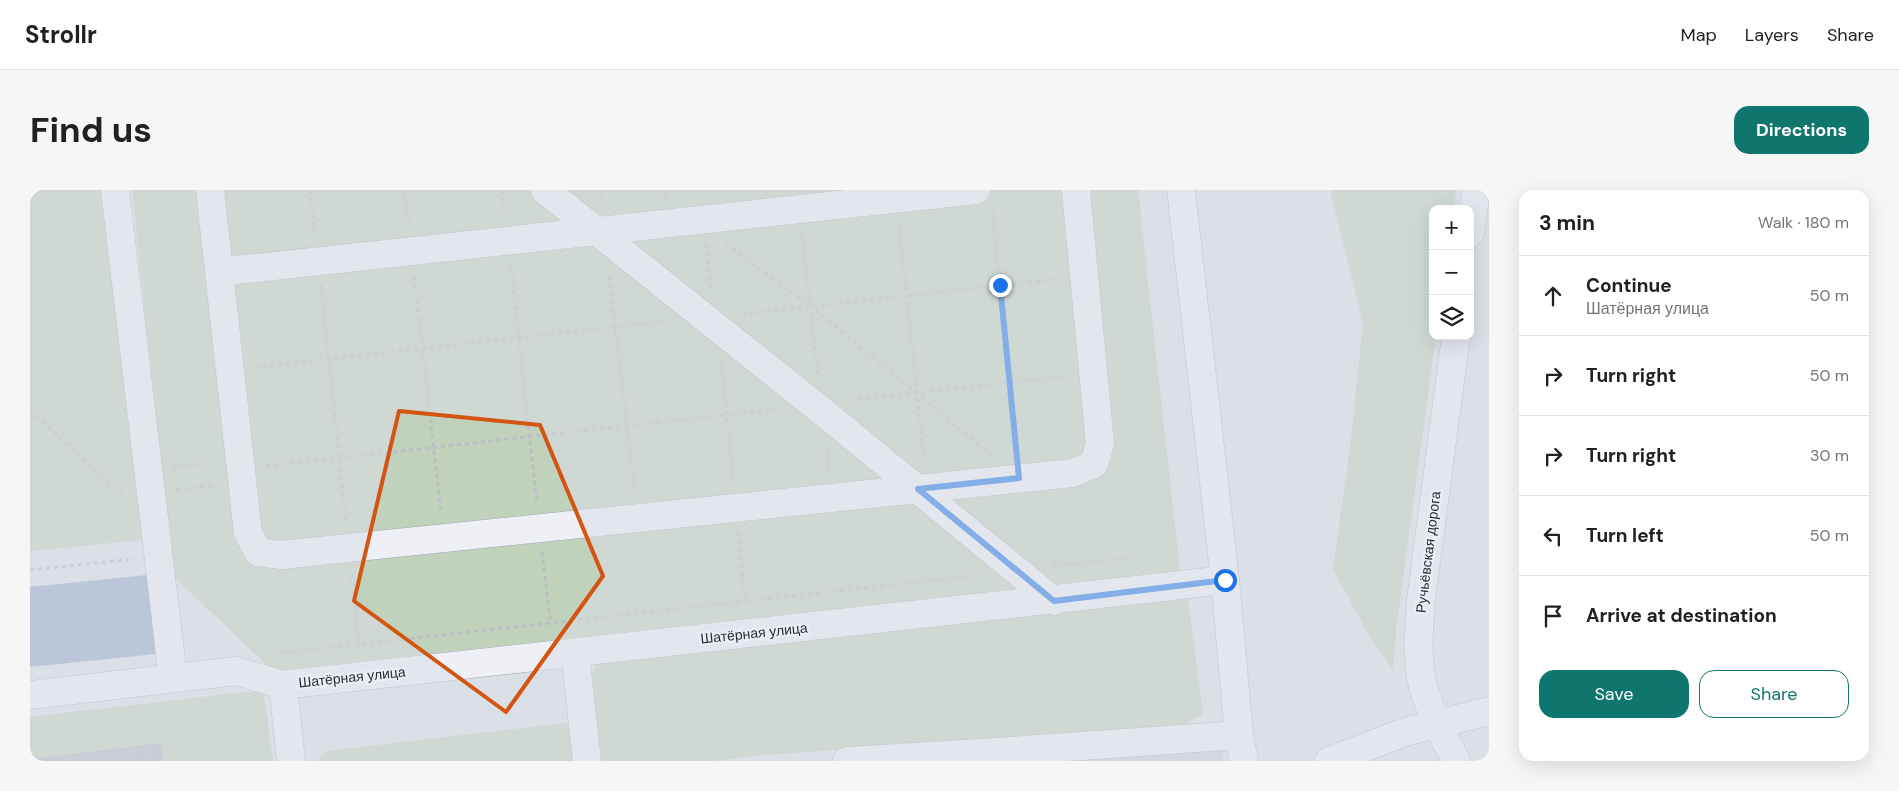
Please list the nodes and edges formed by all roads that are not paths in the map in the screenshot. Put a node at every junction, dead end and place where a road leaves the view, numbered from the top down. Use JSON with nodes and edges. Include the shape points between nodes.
{"nodes":[{"id":1,"x":115,"y":190,"type":"edge"},
{"id":2,"x":210,"y":190,"type":"edge"},
{"id":3,"x":545,"y":190,"type":"edge"},
{"id":4,"x":1076,"y":190,"type":"edge"},
{"id":5,"x":1181,"y":190,"type":"edge"},
{"id":6,"x":1476,"y":190,"type":"edge"},
{"id":7,"x":984,"y":200,"type":"edge"},
{"id":8,"x":1474,"y":205,"type":"edge"},
{"id":9,"x":602,"y":234,"type":"junction"},
{"id":10,"x":219,"y":272,"type":"junction"},
{"id":11,"x":1455,"y":340,"type":"edge"},
{"id":12,"x":923,"y":489,"type":"junction"},
{"id":13,"x":1225,"y":580,"type":"junction"},
{"id":14,"x":1054,"y":601,"type":"junction"},
{"id":15,"x":575,"y":653,"type":"junction"},
{"id":16,"x":173,"y":678,"type":"junction"},
{"id":17,"x":270,"y":681,"type":"junction"},
{"id":18,"x":30,"y":695,"type":"edge"},
{"id":19,"x":1489,"y":711,"type":"edge"},
{"id":20,"x":1438,"y":724,"type":"junction"},
{"id":21,"x":1239,"y":735,"type":"junction"},
{"id":22,"x":996,"y":757,"type":"edge"},
{"id":23,"x":291,"y":761,"type":"edge"},
{"id":24,"x":586,"y":761,"type":"edge"},
{"id":25,"x":847,"y":761,"type":"edge"},
{"id":26,"x":1244,"y":761,"type":"edge"},
{"id":27,"x":1329,"y":761,"type":"edge"},
{"id":28,"x":1456,"y":761,"type":"edge"}],
"edges":[{"from":1,"to":16,"type":"street"},
{"from":2,"to":10,"type":"street"},
{"from":3,"to":9,"type":"street"},
{"from":4,"to":12,"type":"street","via":[[1100,444],[1094,464],[1073,473]]},
{"from":5,"to":13,"type":"street"},
{"from":6,"to":8,"type":"street"},
{"from":7,"to":9,"type":"street","via":[[896,198]]},
{"from":9,"to":10,"type":"street"},
{"from":9,"to":12,"type":"street"},
{"from":10,"to":12,"type":"street","via":[[248,533],[258,552],[282,555]]},
{"from":11,"to":20,"type":"street","name":"Ручьёвская дорога","via":[[1421,600],[1419,641],[1423,685]]},
{"from":12,"to":14,"type":"street"},
{"from":13,"to":14,"type":"street","name":"Шатёрная улица"},
{"from":13,"to":21,"type":"street"},
{"from":14,"to":15,"type":"street","name":"Шатёрная улица"},
{"from":15,"to":17,"type":"street","name":"Шатёрная улица"},
{"from":15,"to":24,"type":"street"},
{"from":16,"to":17,"type":"street","name":"Шатёрная улица","via":[[236,671]]},
{"from":16,"to":18,"type":"street","name":"Шатёрная улица"},
{"from":17,"to":23,"type":"street"},
{"from":19,"to":20,"type":"street"},
{"from":20,"to":27,"type":"street","via":[[1405,732]]},
{"from":20,"to":28,"type":"street","name":"Ручьёвская дорога"},
{"from":21,"to":22,"type":"street"},
{"from":21,"to":26,"type":"street"},
{"from":22,"to":25,"type":"street"}]}
